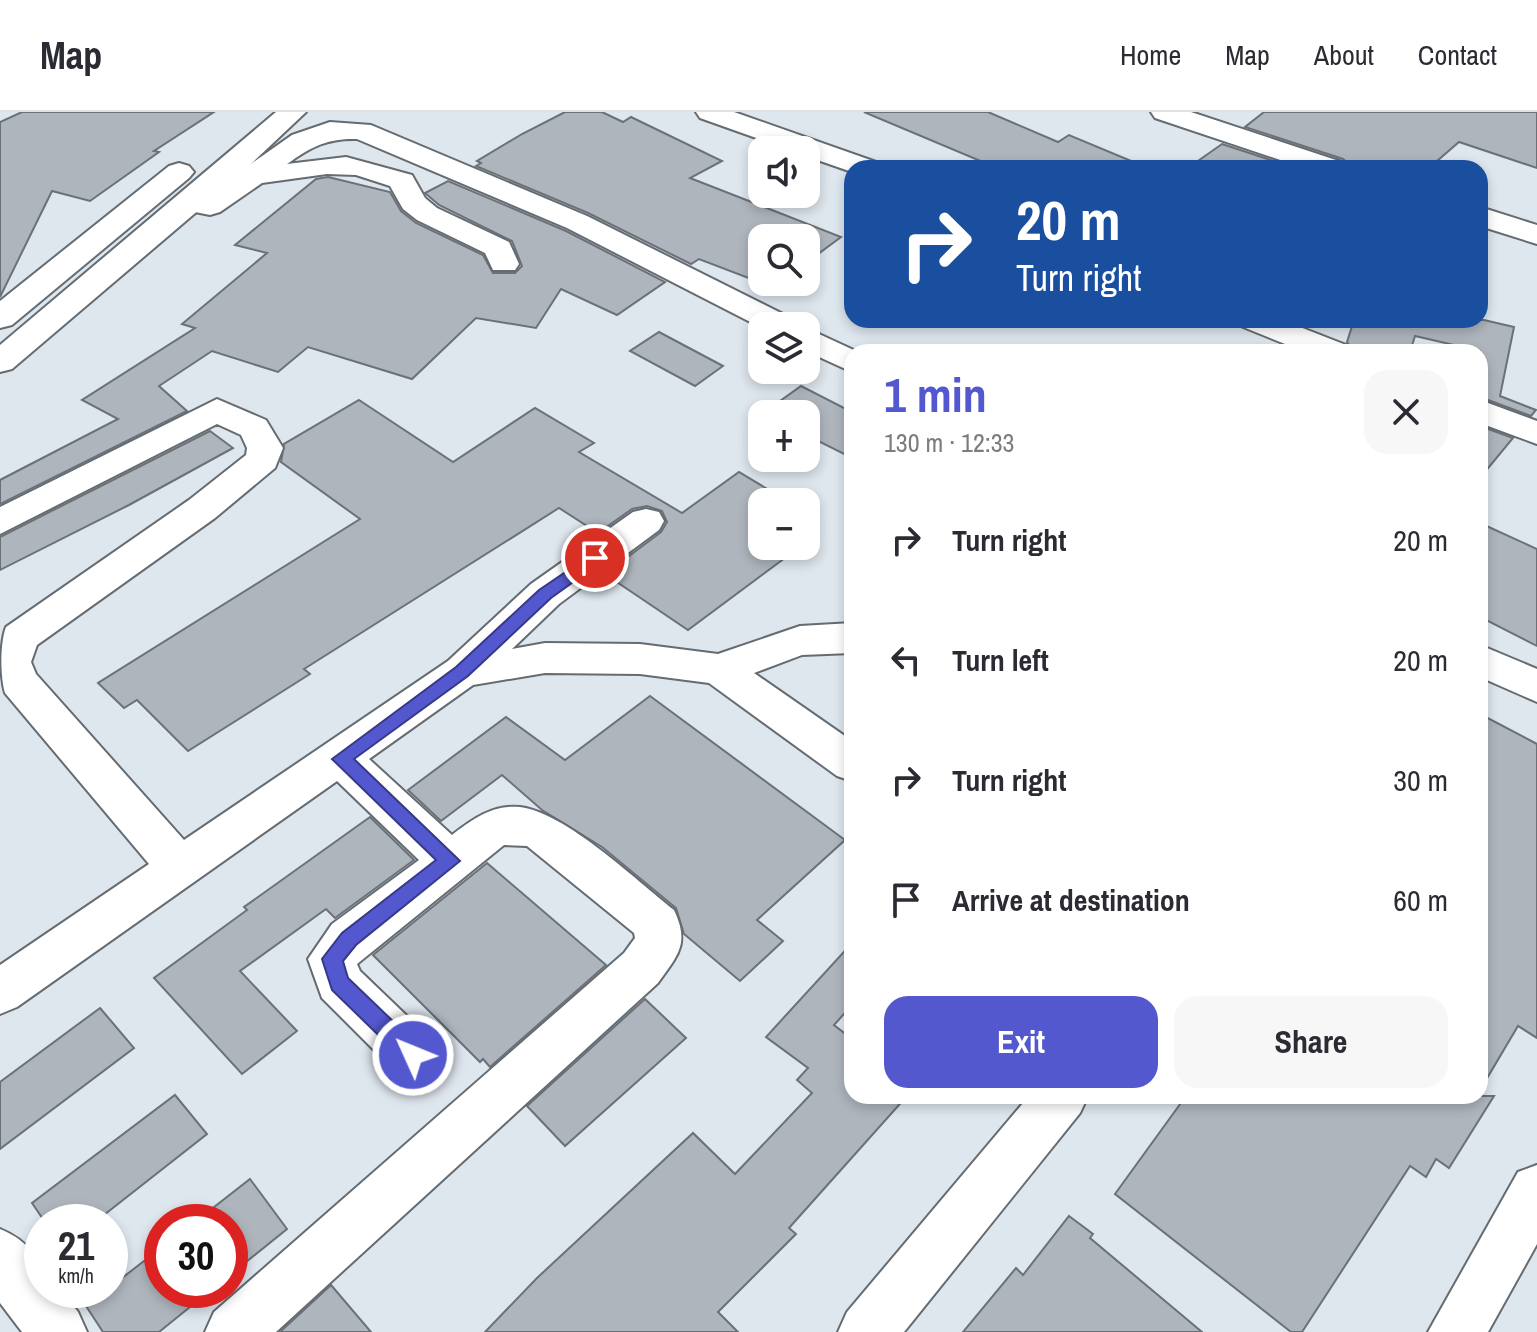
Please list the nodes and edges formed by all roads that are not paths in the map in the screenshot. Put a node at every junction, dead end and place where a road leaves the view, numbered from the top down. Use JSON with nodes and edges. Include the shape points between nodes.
{"nodes":[{"id":1,"x":252,"y":112,"type":"edge"},
{"id":2,"x":292,"y":112,"type":"edge"},
{"id":3,"x":709,"y":112,"type":"edge"},
{"id":4,"x":1164,"y":112,"type":"edge"},
{"id":5,"x":844,"y":160,"type":"edge"},
{"id":6,"x":1308,"y":160,"type":"edge"},
{"id":7,"x":253,"y":173,"type":"junction"},
{"id":8,"x":190,"y":203,"type":"junction"},
{"id":9,"x":1488,"y":219,"type":"edge"},
{"id":10,"x":1537,"y":235,"type":"edge"},
{"id":11,"x":504,"y":264,"type":"dead end"},
{"id":12,"x":754,"y":312,"type":"edge"},
{"id":13,"x":0,"y":318,"type":"edge"},
{"id":14,"x":1274,"y":328,"type":"edge"},
{"id":15,"x":1314,"y":344,"type":"edge"},
{"id":16,"x":820,"y":345,"type":"edge"},
{"id":17,"x":844,"y":358,"type":"edge"},
{"id":18,"x":0,"y":362,"type":"edge"},
{"id":19,"x":1488,"y":414,"type":"edge"},
{"id":20,"x":1537,"y":433,"type":"edge"},
{"id":21,"x":646,"y":521,"type":"dead end"},
{"id":22,"x":0,"y":522,"type":"edge"},
{"id":23,"x":10,"y":624,"type":"edge"},
{"id":24,"x":844,"y":638,"type":"edge"},
{"id":25,"x":1488,"y":664,"type":"edge"},
{"id":26,"x":719,"y":669,"type":"junction"},
{"id":27,"x":462,"y":672,"type":"junction"},
{"id":28,"x":1537,"y":687,"type":"edge"},
{"id":29,"x":844,"y":758,"type":"edge"},
{"id":30,"x":341,"y":759,"type":"junction"},
{"id":31,"x":450,"y":861,"type":"junction"},
{"id":32,"x":181,"y":869,"type":"junction"},
{"id":33,"x":5,"y":985,"type":"edge"},
{"id":34,"x":413,"y":1055,"type":"dead end"},
{"id":35,"x":1055,"y":1104,"type":"edge"},
{"id":36,"x":1537,"y":1191,"type":"edge"},
{"id":37,"x":0,"y":1257,"type":"edge"},
{"id":38,"x":58,"y":1332,"type":"edge"},
{"id":39,"x":234,"y":1332,"type":"edge"},
{"id":40,"x":867,"y":1332,"type":"edge"},
{"id":41,"x":1457,"y":1332,"type":"edge"}],
"edges":[{"from":1,"to":13,"type":"main road"},
{"from":2,"to":8,"type":"main road"},
{"from":3,"to":5,"type":"street"},
{"from":4,"to":6,"type":"street"},
{"from":7,"to":8,"type":"street","via":[[210,206]]},
{"from":7,"to":11,"type":"street","via":[[285,176],[329,166],[386,174],[402,181],[413,203],[427,214],[498,248]]},
{"from":7,"to":12,"type":"street","via":[[302,141],[330,130],[361,131],[577,222]]},
{"from":8,"to":18,"type":"main road"},
{"from":9,"to":10,"type":"street"},
{"from":14,"to":15,"type":"street"},
{"from":16,"to":17,"type":"street"},
{"from":19,"to":20,"type":"street"},
{"from":21,"to":27,"type":"street","via":[[545,594]]},
{"from":22,"to":23,"type":"street","via":[[217,410],[254,428],[265,448],[262,460],[202,509]]},
{"from":23,"to":32,"type":"street","via":[[11,662],[19,682]]},
{"from":24,"to":26,"type":"street","via":[[800,641]]},
{"from":25,"to":28,"type":"street"},
{"from":26,"to":27,"type":"street","via":[[640,659],[545,658]]},
{"from":26,"to":29,"type":"street"},
{"from":27,"to":30,"type":"street"},
{"from":30,"to":31,"type":"street"},
{"from":30,"to":32,"type":"street"},
{"from":31,"to":34,"type":"street","via":[[349,939],[332,959],[339,983]]},
{"from":31,"to":39,"type":"street","via":[[493,829],[519,825],[543,833],[657,924],[659,943],[641,968]]},
{"from":32,"to":33,"type":"street"},
{"from":35,"to":40,"type":"street"},
{"from":36,"to":41,"type":"street"},
{"from":37,"to":38,"type":"street"}]}
